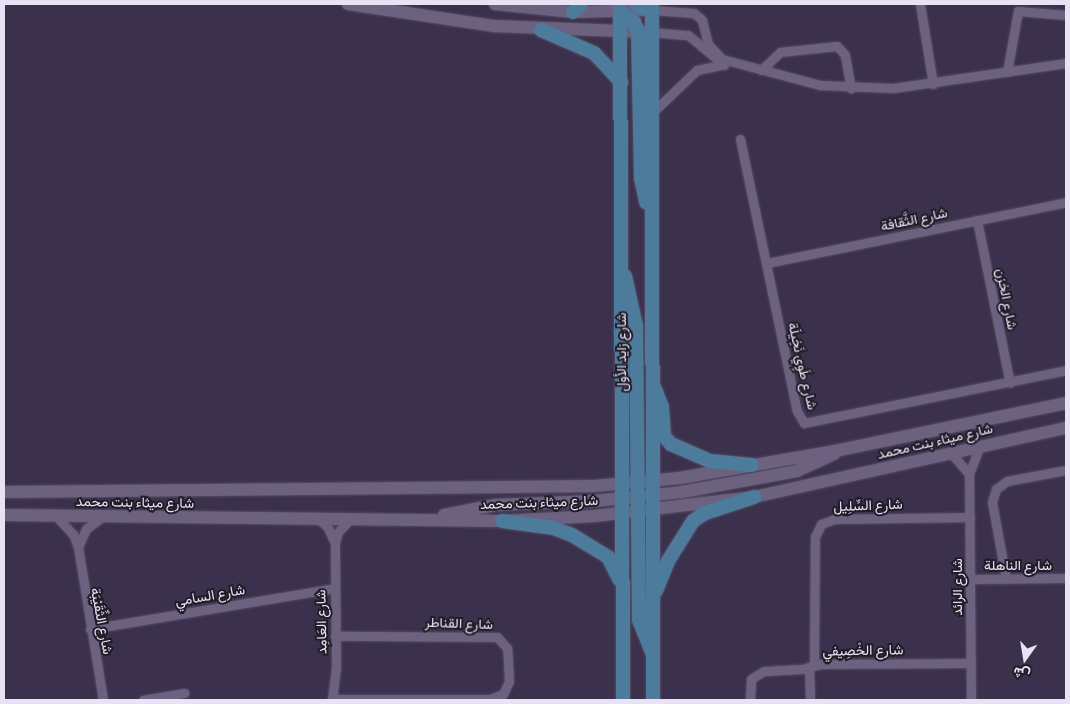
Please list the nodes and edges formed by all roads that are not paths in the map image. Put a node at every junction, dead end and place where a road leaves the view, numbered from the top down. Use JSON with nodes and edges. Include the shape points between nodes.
{"nodes":[{"id":1,"x":348,"y":4,"type":"edge"},
{"id":2,"x":496,"y":4,"type":"edge"},
{"id":3,"x":636,"y":4,"type":"edge"},
{"id":4,"x":920,"y":4,"type":"edge"},
{"id":5,"x":652,"y":7,"type":"edge"},
{"id":6,"x":577,"y":8,"type":"edge"},
{"id":7,"x":620,"y":8,"type":"edge"},
{"id":8,"x":1066,"y":15,"type":"edge"},
{"id":9,"x":540,"y":30,"type":"junction"},
{"id":10,"x":622,"y":32,"type":"junction"},
{"id":11,"x":644,"y":32,"type":"junction"},
{"id":12,"x":1066,"y":63,"type":"edge"},
{"id":13,"x":724,"y":65,"type":"junction"},
{"id":14,"x":761,"y":70,"type":"junction"},
{"id":15,"x":1007,"y":72,"type":"junction"},
{"id":16,"x":621,"y":82,"type":"junction"},
{"id":17,"x":933,"y":84,"type":"junction"},
{"id":18,"x":851,"y":88,"type":"junction"},
{"id":19,"x":651,"y":114,"type":"junction"},
{"id":20,"x":740,"y":139,"type":"dead end"},
{"id":21,"x":1066,"y":202,"type":"edge"},
{"id":22,"x":652,"y":216,"type":"junction"},
{"id":23,"x":977,"y":220,"type":"junction"},
{"id":24,"x":767,"y":264,"type":"junction"},
{"id":25,"x":621,"y":265,"type":"junction"},
{"id":26,"x":1066,"y":370,"type":"edge"},
{"id":27,"x":1010,"y":382,"type":"junction"},
{"id":28,"x":652,"y":383,"type":"junction"},
{"id":29,"x":1066,"y":403,"type":"edge"},
{"id":30,"x":1066,"y":428,"type":"edge"},
{"id":31,"x":980,"y":445,"type":"junction"},
{"id":32,"x":840,"y":450,"type":"junction"},
{"id":33,"x":949,"y":451,"type":"junction"},
{"id":34,"x":752,"y":465,"type":"junction"},
{"id":35,"x":1066,"y":470,"type":"edge"},
{"id":36,"x":969,"y":474,"type":"junction"},
{"id":37,"x":652,"y":480,"type":"junction"},
{"id":38,"x":637,"y":482,"type":"junction"},
{"id":39,"x":621,"y":484,"type":"junction"},
{"id":40,"x":4,"y":492,"type":"edge"},
{"id":41,"x":652,"y":495,"type":"junction"},
{"id":42,"x":637,"y":496,"type":"junction"},
{"id":43,"x":754,"y":497,"type":"junction"},
{"id":44,"x":621,"y":498,"type":"junction"},
{"id":45,"x":652,"y":510,"type":"junction"},
{"id":46,"x":637,"y":512,"type":"junction"},
{"id":47,"x":621,"y":513,"type":"junction"},
{"id":48,"x":4,"y":516,"type":"edge"},
{"id":49,"x":55,"y":516,"type":"junction"},
{"id":50,"x":102,"y":517,"type":"junction"},
{"id":51,"x":970,"y":517,"type":"junction"},
{"id":52,"x":317,"y":518,"type":"junction"},
{"id":53,"x":352,"y":518,"type":"junction"},
{"id":54,"x":432,"y":519,"type":"junction"},
{"id":55,"x":502,"y":521,"type":"junction"},
{"id":56,"x":335,"y":544,"type":"junction"},
{"id":57,"x":78,"y":547,"type":"junction"},
{"id":58,"x":1006,"y":578,"type":"junction"},
{"id":59,"x":1066,"y":578,"type":"edge"},
{"id":60,"x":971,"y":579,"type":"junction"},
{"id":61,"x":622,"y":584,"type":"junction"},
{"id":62,"x":335,"y":588,"type":"junction"},
{"id":63,"x":653,"y":601,"type":"junction"},
{"id":64,"x":90,"y":629,"type":"junction"},
{"id":65,"x":335,"y":636,"type":"junction"},
{"id":66,"x":653,"y":656,"type":"junction"},
{"id":67,"x":970,"y":663,"type":"junction"},
{"id":68,"x":812,"y":666,"type":"junction"},
{"id":69,"x":184,"y":693,"type":"dead end"},
{"id":70,"x":332,"y":699,"type":"edge"},
{"id":71,"x":102,"y":700,"type":"edge"},
{"id":72,"x":143,"y":700,"type":"edge"},
{"id":73,"x":624,"y":700,"type":"edge"},
{"id":74,"x":653,"y":700,"type":"edge"},
{"id":75,"x":750,"y":700,"type":"edge"},
{"id":76,"x":810,"y":700,"type":"edge"},
{"id":77,"x":971,"y":700,"type":"edge"}],
"edges":[{"from":1,"to":9,"type":"main road"},
{"from":2,"to":6,"type":"main road"},
{"from":3,"to":5,"type":"main road","via":[[641,8]]},
{"from":4,"to":17,"type":"street"},
{"from":5,"to":7,"type":"main road"},
{"from":5,"to":11,"type":"main road"},
{"from":5,"to":14,"type":"street","via":[[694,12],[702,20],[714,53]]},
{"from":6,"to":7,"type":"main road"},
{"from":7,"to":10,"type":"main road","name":"شارع زايد الأول"},
{"from":7,"to":11,"type":"main road"},
{"from":8,"to":15,"type":"street","via":[[1018,11]]},
{"from":9,"to":10,"type":"main road"},
{"from":9,"to":16,"type":"main road","via":[[594,53]]},
{"from":10,"to":11,"type":"main road"},
{"from":10,"to":16,"type":"main road","name":"شارع زايد الأول"},
{"from":11,"to":13,"type":"street","via":[[688,35],[711,58]]},
{"from":11,"to":19,"type":"main road"},
{"from":11,"to":22,"type":"main road","via":[[641,178]]},
{"from":12,"to":15,"type":"street"},
{"from":13,"to":14,"type":"street"},
{"from":13,"to":19,"type":"street","via":[[697,70],[665,97]]},
{"from":14,"to":18,"type":"street","via":[[820,85]]},
{"from":14,"to":18,"type":"street","via":[[780,52],[833,45],[844,52]]},
{"from":15,"to":17,"type":"street"},
{"from":16,"to":25,"type":"main road","name":"شارع زايد الأول"},
{"from":17,"to":18,"type":"street"},
{"from":19,"to":22,"type":"main road"},
{"from":20,"to":24,"type":"street","name":"شارع طَوِي نَخِيلَة"},
{"from":21,"to":23,"type":"street","name":"شارع الثَّقافة"},
{"from":22,"to":28,"type":"main road"},
{"from":23,"to":24,"type":"street","name":"شارع الثَّقافة"},
{"from":23,"to":27,"type":"street","name":"شارع الخزن"},
{"from":24,"to":27,"type":"street","name":"شارع طَوِي نَخِيلَة","via":[[797,411],[804,423]]},
{"from":25,"to":38,"type":"main road","via":[[636,326]]},
{"from":25,"to":39,"type":"main road","name":"شارع زايد الأول"},
{"from":26,"to":27,"type":"street","name":"شارع طَوِي نَخِيلَة"},
{"from":28,"to":34,"type":"main road","via":[[660,399],[667,440],[700,458]]},
{"from":28,"to":37,"type":"main road"},
{"from":29,"to":32,"type":"main road","name":"شارع ميثاء بنت محمد"},
{"from":30,"to":31,"type":"main road","name":"شارع ميثاء بنت محمد"},
{"from":31,"to":33,"type":"main road","name":"شارع ميثاء بنت محمد"},
{"from":31,"to":36,"type":"street","name":"شارع الرائد"},
{"from":32,"to":34,"type":"main road","name":"شارع ميثاء بنت محمد"},
{"from":32,"to":41,"type":"main road","via":[[820,463],[785,474]]},
{"from":33,"to":36,"type":"street"},
{"from":33,"to":43,"type":"main road","name":"شارع ميثاء بنت محمد"},
{"from":34,"to":37,"type":"main road","name":"شارع ميثاء بنت محمد"},
{"from":35,"to":58,"type":"street","via":[[1007,481],[996,489],[992,502]]},
{"from":36,"to":51,"type":"street","name":"شارع الرائد"},
{"from":37,"to":38,"type":"main road","name":"شارع ميثاء بنت محمد"},
{"from":37,"to":41,"type":"main road"},
{"from":37,"to":42,"type":"main road"},
{"from":38,"to":39,"type":"main road","name":"شارع ميثاء بنت محمد"},
{"from":38,"to":42,"type":"main road"},
{"from":39,"to":40,"type":"main road","name":"شارع ميثاء بنت محمد","via":[[535,488]]},
{"from":39,"to":42,"type":"main road"},
{"from":39,"to":44,"type":"main road","name":"شارع زايد الأول"},
{"from":41,"to":42,"type":"main road"},
{"from":41,"to":45,"type":"main road"},
{"from":42,"to":44,"type":"main road"},
{"from":42,"to":45,"type":"main road"},
{"from":42,"to":46,"type":"main road"},
{"from":42,"to":47,"type":"main road"},
{"from":43,"to":45,"type":"main road","name":"شارع ميثاء بنت محمد"},
{"from":43,"to":63,"type":"main road","via":[[705,513],[693,521],[668,561]]},
{"from":44,"to":47,"type":"main road","name":"شارع زايد الأول"},
{"from":44,"to":54,"type":"main road","via":[[495,505]]},
{"from":45,"to":46,"type":"main road","name":"شارع ميثاء بنت محمد"},
{"from":45,"to":63,"type":"main road"},
{"from":46,"to":47,"type":"main road","name":"شارع ميثاء بنت محمد"},
{"from":46,"to":66,"type":"main road","via":[[639,620]]},
{"from":47,"to":55,"type":"main road","name":"شارع ميثاء بنت محمد"},
{"from":47,"to":61,"type":"main road","name":"شارع زايد الأول"},
{"from":48,"to":49,"type":"main road","name":"شارع ميثاء بنت محمد"},
{"from":49,"to":50,"type":"main road","name":"شارع ميثاء بنت محمد"},
{"from":49,"to":57,"type":"street","name":"شارع الثِّقَيْبَة","via":[[73,534]]},
{"from":50,"to":52,"type":"main road","name":"شارع ميثاء بنت محمد"},
{"from":50,"to":57,"type":"street","via":[[86,529]]},
{"from":51,"to":60,"type":"street","name":"شارع الرائد"},
{"from":51,"to":68,"type":"street","name":"شارع السِّلِيل","via":[[835,519],[821,524],[815,537]]},
{"from":52,"to":53,"type":"main road","name":"شارع ميثاء بنت محمد"},
{"from":52,"to":56,"type":"street","name":"شارع العَامِد","via":[[327,526]]},
{"from":53,"to":54,"type":"main road","name":"شارع ميثاء بنت محمد"},
{"from":53,"to":56,"type":"street","name":"شارع العَامِد","via":[[341,526]]},
{"from":54,"to":55,"type":"main road","name":"شارع ميثاء بنت محمد"},
{"from":55,"to":61,"type":"main road","via":[[553,528],[572,535],[608,557]]},
{"from":56,"to":62,"type":"street","name":"شارع العَامِد"},
{"from":57,"to":64,"type":"street","name":"شارع الثِّقَيْبَة"},
{"from":58,"to":59,"type":"street","name":"شارع الناهلة"},
{"from":58,"to":60,"type":"street","name":"شارع الناهلة"},
{"from":60,"to":67,"type":"street","name":"شارع الرائد"},
{"from":61,"to":73,"type":"main road","name":"شارع زايد الأول"},
{"from":62,"to":64,"type":"street","name":"شارع السامي"},
{"from":62,"to":65,"type":"street","name":"شارع العَامِد"},
{"from":63,"to":66,"type":"main road"},
{"from":64,"to":71,"type":"street","name":"شارع الثِّقَيْبَة"},
{"from":65,"to":70,"type":"street","name":"شارع العَامِد"},
{"from":65,"to":70,"type":"street","name":"شارع القناطر","via":[[497,637],[507,648],[509,680],[503,694],[490,699]]},
{"from":66,"to":74,"type":"main road"},
{"from":67,"to":68,"type":"street","name":"شارع الخْصِيفي"},
{"from":67,"to":77,"type":"street","name":"شارع الرائد"},
{"from":68,"to":75,"type":"street","name":"شارع الخْصِيفي","via":[[757,673],[751,679]]},
{"from":68,"to":76,"type":"street","name":"شارع السِّلِيل"},
{"from":69,"to":72,"type":"street"}]}
